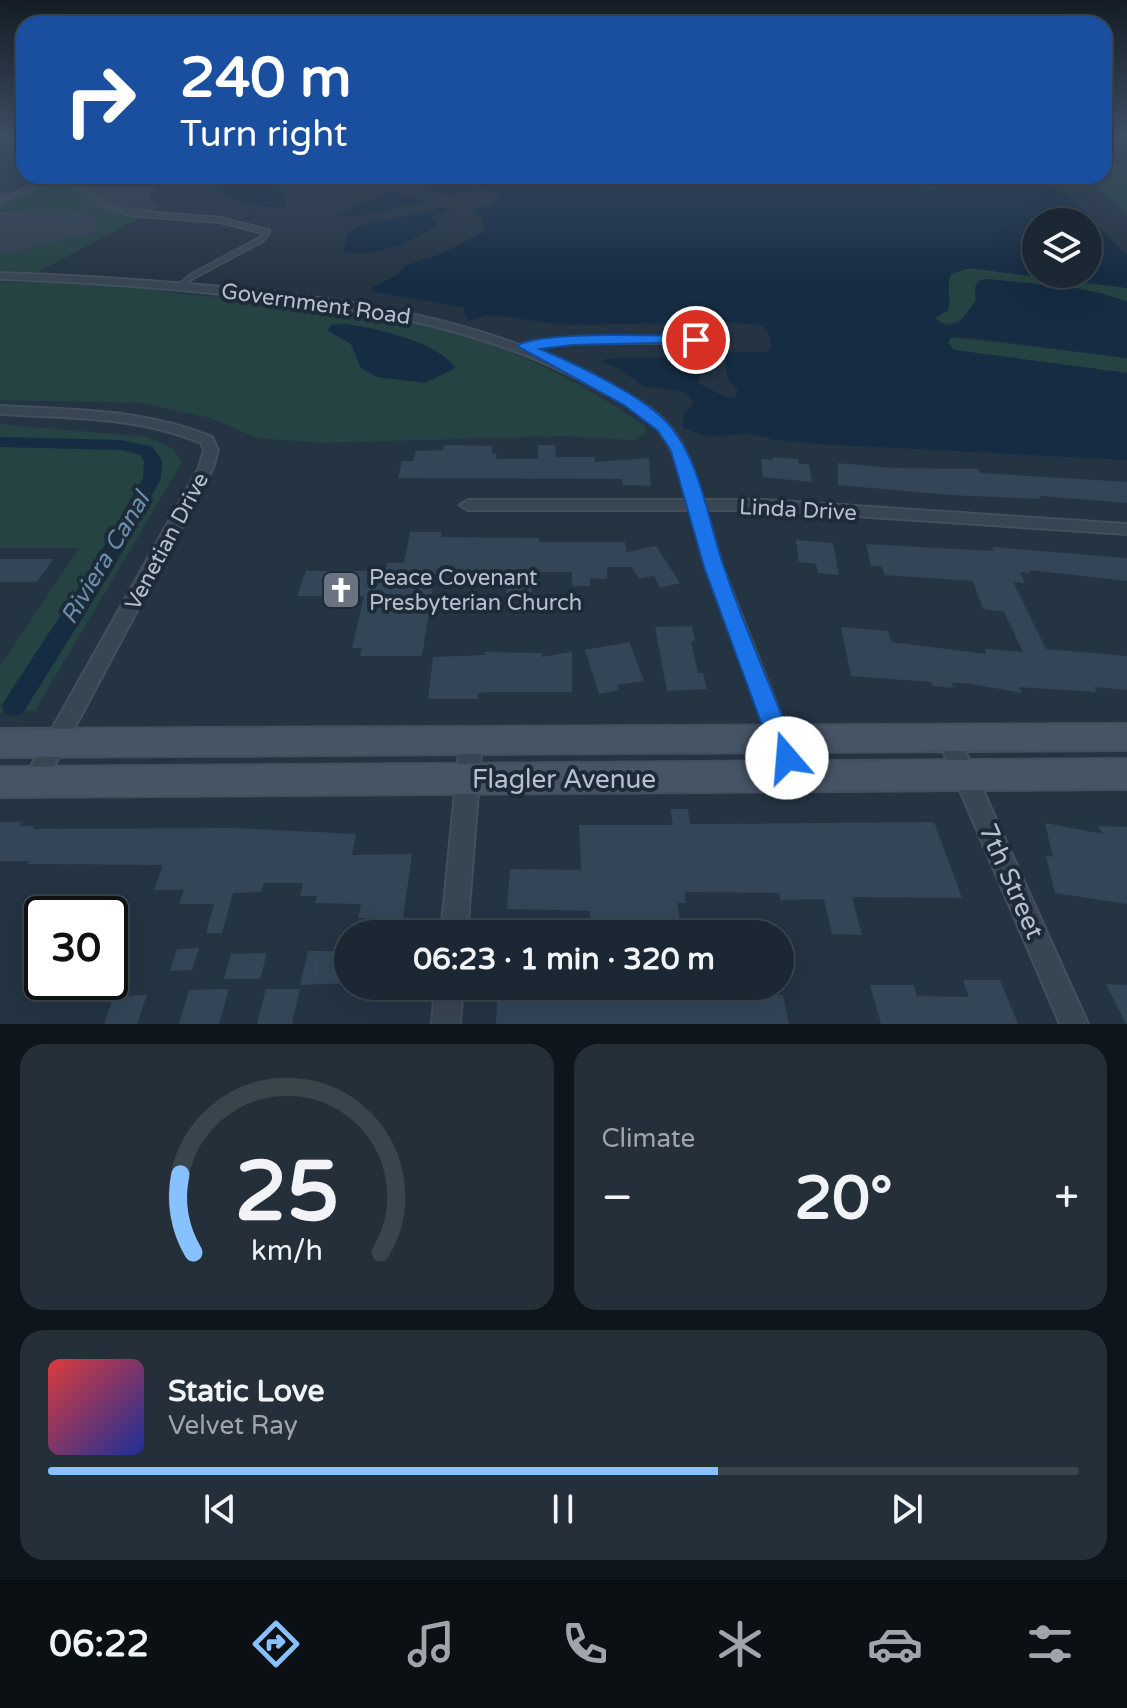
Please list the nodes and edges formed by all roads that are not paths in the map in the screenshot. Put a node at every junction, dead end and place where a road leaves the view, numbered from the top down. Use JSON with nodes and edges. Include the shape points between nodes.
{"nodes":[{"id":1,"x":42,"y":184,"type":"edge"},
{"id":2,"x":77,"y":184,"type":"edge"},
{"id":3,"x":0,"y":200,"type":"edge"},
{"id":4,"x":0,"y":276,"type":"edge"},
{"id":5,"x":180,"y":287,"type":"junction"},
{"id":6,"x":696,"y":340,"type":"dead end"},
{"id":7,"x":524,"y":346,"type":"junction"},
{"id":8,"x":0,"y":410,"type":"edge"},
{"id":9,"x":468,"y":505,"type":"dead end"},
{"id":10,"x":695,"y":505,"type":"junction"},
{"id":11,"x":1127,"y":529,"type":"edge"},
{"id":12,"x":1127,"y":737,"type":"edge"},
{"id":13,"x":781,"y":739,"type":"junction"},
{"id":14,"x":949,"y":739,"type":"junction"},
{"id":15,"x":471,"y":741,"type":"junction"},
{"id":16,"x":0,"y":743,"type":"edge"},
{"id":17,"x":56,"y":743,"type":"junction"},
{"id":18,"x":1127,"y":774,"type":"edge"},
{"id":19,"x":965,"y":776,"type":"junction"},
{"id":20,"x":792,"y":778,"type":"junction"},
{"id":21,"x":467,"y":780,"type":"junction"},
{"id":22,"x":0,"y":782,"type":"edge"},
{"id":23,"x":34,"y":782,"type":"junction"},
{"id":24,"x":455,"y":920,"type":"edge"},
{"id":25,"x":448,"y":1000,"type":"edge"},
{"id":26,"x":446,"y":1024,"type":"edge"},
{"id":27,"x":1074,"y":1024,"type":"edge"}],
"edges":[{"from":1,"to":3,"type":"lane"},
{"from":2,"to":5,"type":"lane","via":[[96,205],[237,222],[267,232]]},
{"from":4,"to":5,"type":"street","name":"Government Road"},
{"from":5,"to":7,"type":"street","name":"Government Road","via":[[352,304]]},
{"from":6,"to":7,"type":"lane"},
{"from":7,"to":10,"type":"street","name":"Government Road","via":[[617,394],[664,428],[679,451]]},
{"from":8,"to":17,"type":"street","name":"Venetian Drive","via":[[172,426],[207,440],[211,450]]},
{"from":9,"to":10,"type":"street","name":"Linda Drive"},
{"from":10,"to":11,"type":"street","name":"Linda Drive"},
{"from":10,"to":13,"type":"street","name":"Government Road"},
{"from":12,"to":14,"type":"main road","name":"Flagler Avenue"},
{"from":13,"to":14,"type":"main road","name":"Flagler Avenue"},
{"from":13,"to":15,"type":"main road","name":"Flagler Avenue"},
{"from":13,"to":20,"type":"street","name":"Government Road"},
{"from":14,"to":19,"type":"street","name":"7th Street"},
{"from":15,"to":17,"type":"main road","name":"Flagler Avenue"},
{"from":15,"to":21,"type":"street"},
{"from":16,"to":17,"type":"main road","name":"Flagler Avenue"},
{"from":17,"to":23,"type":"street","name":"Venetian Drive"},
{"from":18,"to":19,"type":"main road","name":"Flagler Avenue"},
{"from":19,"to":20,"type":"main road","name":"Flagler Avenue"},
{"from":19,"to":27,"type":"street","name":"7th Street"},
{"from":20,"to":21,"type":"main road","name":"Flagler Avenue"},
{"from":21,"to":23,"type":"main road","name":"Flagler Avenue"},
{"from":21,"to":24,"type":"street"},
{"from":22,"to":23,"type":"main road","name":"Flagler Avenue"},
{"from":25,"to":26,"type":"street"}]}
